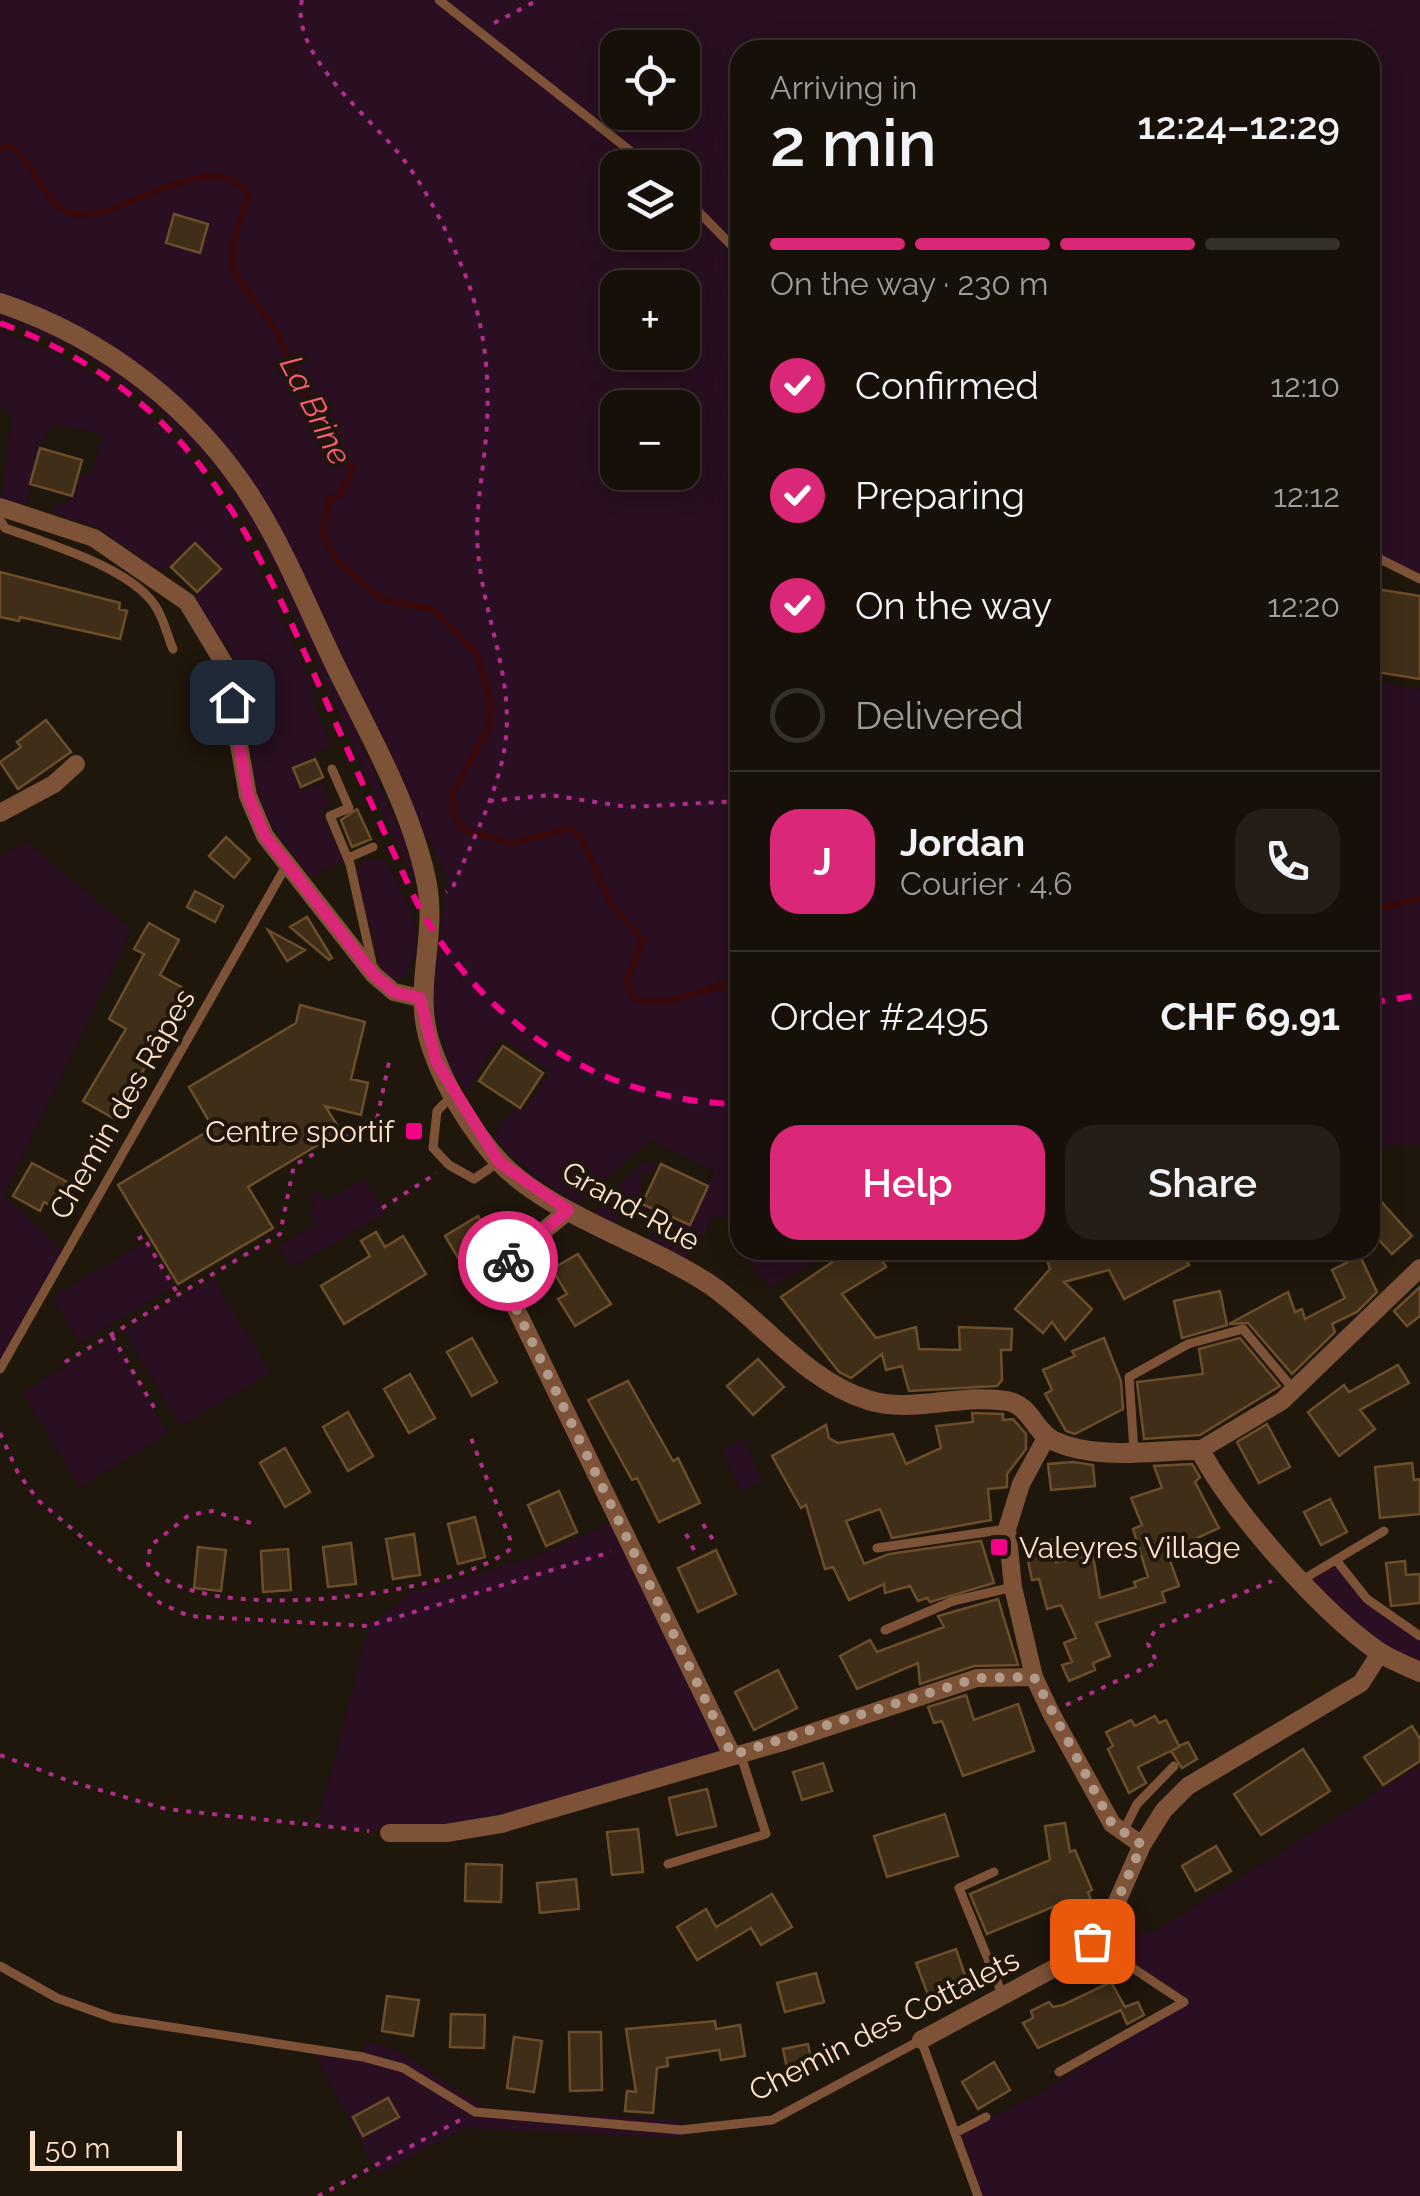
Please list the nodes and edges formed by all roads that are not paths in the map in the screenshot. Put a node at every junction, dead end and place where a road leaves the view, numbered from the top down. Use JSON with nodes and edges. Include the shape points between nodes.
{"nodes":[{"id":1,"x":439,"y":0,"type":"edge"},
{"id":2,"x":629,"y":150,"type":"edge"},
{"id":3,"x":700,"y":213,"type":"edge"},
{"id":4,"x":730,"y":244,"type":"edge"},
{"id":5,"x":0,"y":302,"type":"edge"},
{"id":6,"x":0,"y":507,"type":"edge"},
{"id":7,"x":0,"y":520,"type":"edge"},
{"id":8,"x":1380,"y":559,"type":"edge"},
{"id":9,"x":1420,"y":578,"type":"edge"},
{"id":10,"x":173,"y":648,"type":"dead end"},
{"id":11,"x":76,"y":764,"type":"dead end"},
{"id":12,"x":332,"y":769,"type":"dead end"},
{"id":13,"x":0,"y":814,"type":"edge"},
{"id":14,"x":373,"y":847,"type":"dead end"},
{"id":15,"x":348,"y":858,"type":"junction"},
{"id":16,"x":288,"y":864,"type":"junction"},
{"id":17,"x":374,"y":975,"type":"junction"},
{"id":18,"x":420,"y":998,"type":"junction"},
{"id":19,"x":454,"y":1094,"type":"junction"},
{"id":20,"x":499,"y":1162,"type":"junction"},
{"id":21,"x":568,"y":1210,"type":"junction"},
{"id":22,"x":1420,"y":1268,"type":"edge"},
{"id":23,"x":0,"y":1369,"type":"edge"},
{"id":24,"x":1294,"y":1390,"type":"junction"},
{"id":25,"x":1046,"y":1438,"type":"junction"},
{"id":26,"x":1200,"y":1450,"type":"junction"},
{"id":27,"x":1134,"y":1451,"type":"junction"},
{"id":28,"x":1007,"y":1528,"type":"junction"},
{"id":29,"x":1384,"y":1531,"type":"dead end"},
{"id":30,"x":877,"y":1548,"type":"dead end"},
{"id":31,"x":1336,"y":1560,"type":"junction"},
{"id":32,"x":1298,"y":1576,"type":"junction"},
{"id":33,"x":1013,"y":1588,"type":"junction"},
{"id":34,"x":884,"y":1630,"type":"dead end"},
{"id":35,"x":1420,"y":1636,"type":"edge"},
{"id":36,"x":1380,"y":1652,"type":"junction"},
{"id":37,"x":1420,"y":1672,"type":"edge"},
{"id":38,"x":1034,"y":1677,"type":"junction"},
{"id":39,"x":736,"y":1754,"type":"junction"},
{"id":40,"x":1174,"y":1766,"type":"dead end"},
{"id":41,"x":1123,"y":1832,"type":"junction"},
{"id":42,"x":389,"y":1833,"type":"road end"},
{"id":43,"x":1142,"y":1845,"type":"junction"},
{"id":44,"x":668,"y":1864,"type":"dead end"},
{"id":45,"x":994,"y":1872,"type":"dead end"},
{"id":46,"x":1092,"y":1941,"type":"junction"},
{"id":47,"x":0,"y":1966,"type":"edge"},
{"id":48,"x":1003,"y":1996,"type":"junction"},
{"id":49,"x":921,"y":2040,"type":"junction"},
{"id":50,"x":1059,"y":2072,"type":"dead end"},
{"id":51,"x":986,"y":2116,"type":"dead end"},
{"id":52,"x":955,"y":2134,"type":"junction"},
{"id":53,"x":978,"y":2196,"type":"edge"}],
"edges":[{"from":1,"to":2,"type":"lane"},
{"from":3,"to":4,"type":"lane"},
{"from":5,"to":18,"type":"street","name":"Grand-Rue","via":[[84,340],[140,376],[190,418],[256,504],[420,854],[430,903]]},
{"from":6,"to":16,"type":"street","via":[[94,538],[186,602],[225,665],[248,796],[265,836]]},
{"from":7,"to":10,"type":"lane","via":[[5,528],[125,580],[154,603]]},
{"from":8,"to":9,"type":"lane"},
{"from":11,"to":13,"type":"street"},
{"from":12,"to":15,"type":"lane","via":[[348,808],[330,816]]},
{"from":14,"to":15,"type":"lane"},
{"from":15,"to":17,"type":"lane"},
{"from":16,"to":17,"type":"street"},
{"from":16,"to":23,"type":"lane","name":"Chemin des Râpes"},
{"from":17,"to":18,"type":"street","via":[[394,992]]},
{"from":18,"to":19,"type":"street","name":"Grand-Rue","via":[[428,1038]]},
{"from":19,"to":20,"type":"street","name":"Grand-Rue"},
{"from":19,"to":20,"type":"lane","via":[[437,1111],[430,1142],[449,1165],[474,1179]]},
{"from":20,"to":21,"type":"street","name":"Grand-Rue"},
{"from":21,"to":25,"type":"street","name":"Grand-Rue","via":[[667,1258],[717,1290],[786,1350],[869,1401],[1014,1402]]},
{"from":21,"to":39,"type":"street","via":[[510,1258],[502,1276]]},
{"from":22,"to":24,"type":"street"},
{"from":24,"to":26,"type":"street"},
{"from":24,"to":27,"type":"lane","via":[[1243,1329],[1188,1344],[1129,1377]]},
{"from":25,"to":27,"type":"street","via":[[1077,1451]]},
{"from":25,"to":28,"type":"street"},
{"from":26,"to":27,"type":"street"},
{"from":26,"to":32,"type":"street"},
{"from":28,"to":30,"type":"lane"},
{"from":28,"to":33,"type":"street"},
{"from":29,"to":31,"type":"lane"},
{"from":31,"to":32,"type":"lane"},
{"from":31,"to":35,"type":"lane","via":[[1367,1599]]},
{"from":32,"to":36,"type":"street"},
{"from":33,"to":34,"type":"lane","via":[[953,1601]]},
{"from":33,"to":38,"type":"street"},
{"from":36,"to":37,"type":"street"},
{"from":36,"to":43,"type":"street","name":"Chemin des Cottalets","via":[[1361,1683],[1188,1786]]},
{"from":38,"to":39,"type":"street","via":[[977,1678]]},
{"from":38,"to":41,"type":"street","via":[[1112,1824]]},
{"from":39,"to":42,"type":"street","via":[[501,1824]]},
{"from":39,"to":44,"type":"lane","via":[[766,1834]]},
{"from":40,"to":41,"type":"lane","via":[[1137,1804]]},
{"from":41,"to":43,"type":"street"},
{"from":43,"to":46,"type":"street","name":"Chemin des Cottalets","via":[[1104,1930]]},
{"from":45,"to":48,"type":"lane","via":[[959,1888]]},
{"from":46,"to":48,"type":"street","name":"Chemin des Cottalets"},
{"from":46,"to":50,"type":"lane","via":[[1184,2002]]},
{"from":47,"to":49,"type":"lane","name":"Chemin des Cottalets","via":[[57,1998],[113,2018],[403,2068],[475,2112],[681,2130],[772,2120]]},
{"from":48,"to":49,"type":"street","name":"Chemin des Cottalets"},
{"from":49,"to":52,"type":"lane"},
{"from":51,"to":52,"type":"lane"},
{"from":52,"to":53,"type":"lane"}]}
